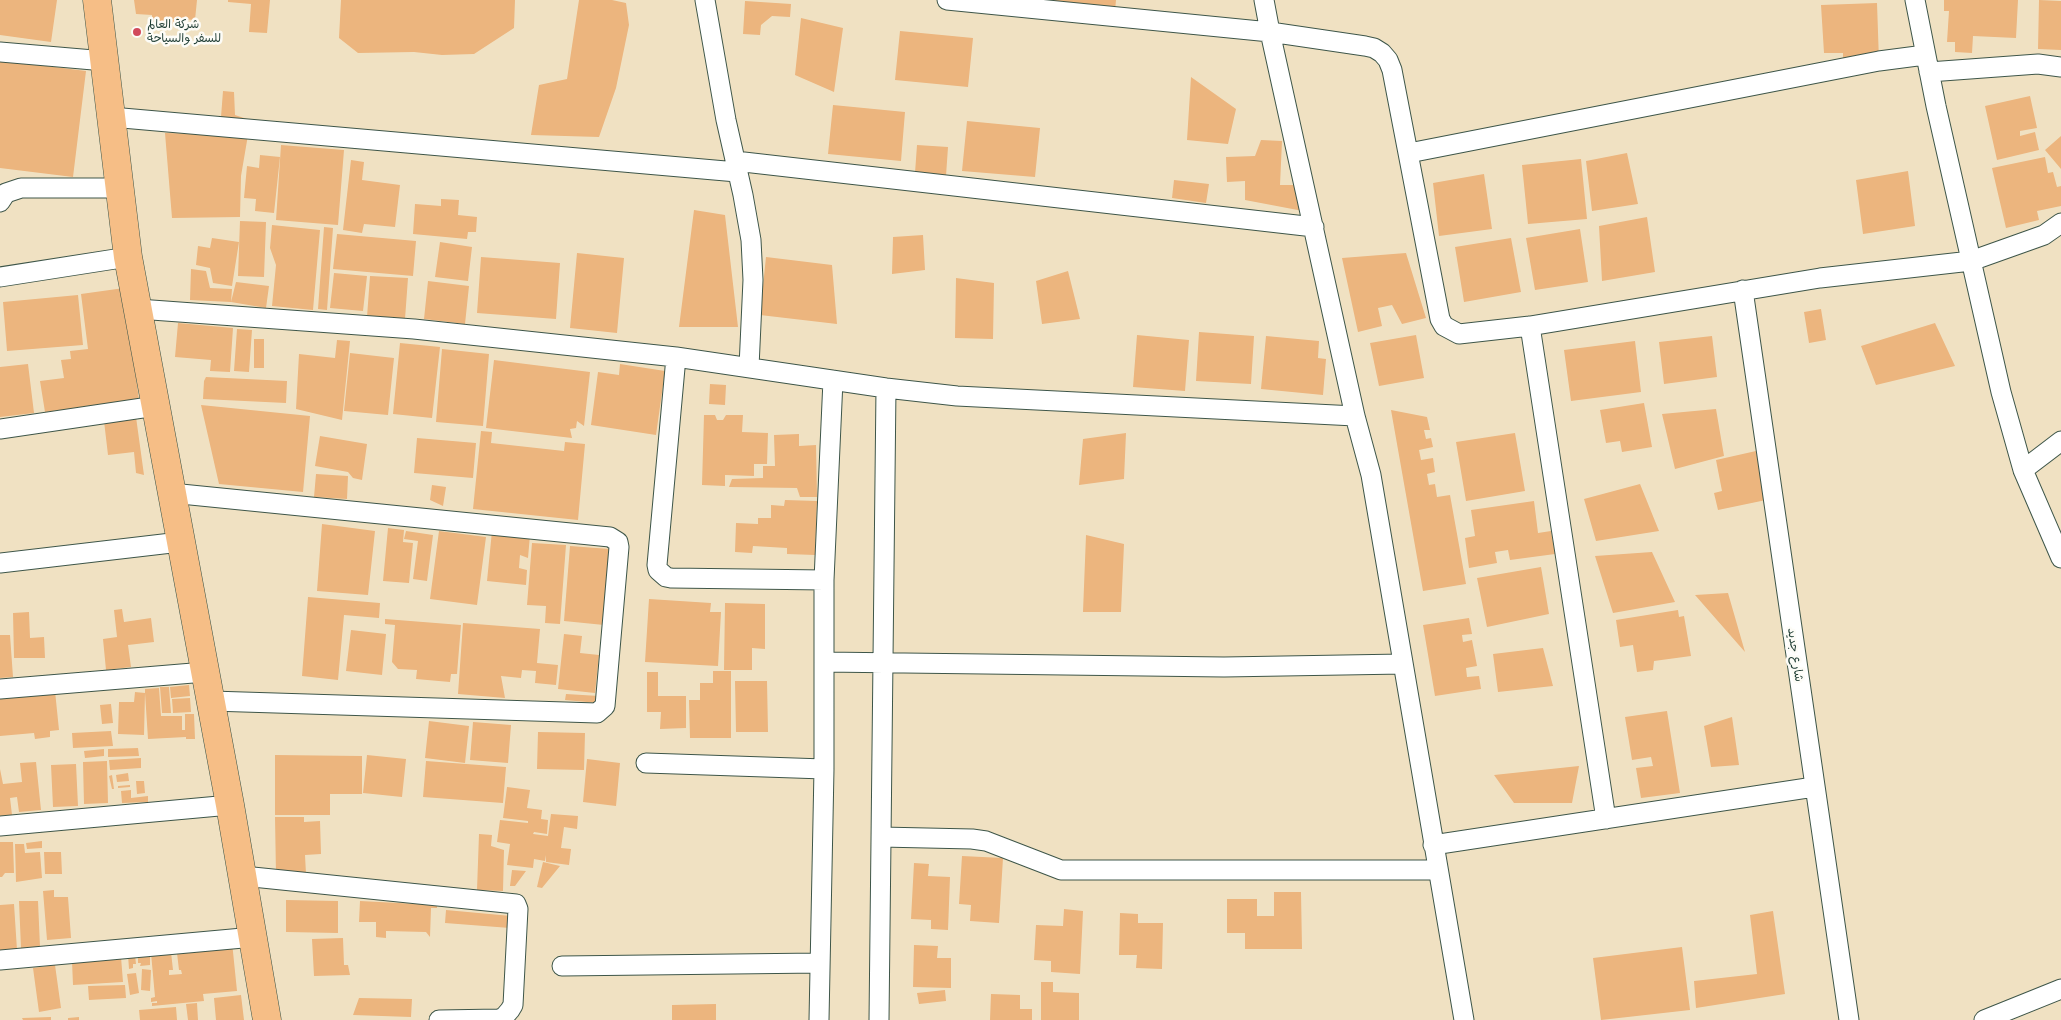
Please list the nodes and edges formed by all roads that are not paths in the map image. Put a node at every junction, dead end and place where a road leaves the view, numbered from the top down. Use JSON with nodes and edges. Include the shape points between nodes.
{"nodes":[{"id":1,"x":97,"y":0,"type":"edge"},
{"id":2,"x":705,"y":0,"type":"edge"},
{"id":3,"x":947,"y":0,"type":"edge"},
{"id":4,"x":1264,"y":0,"type":"edge"},
{"id":5,"x":1915,"y":0,"type":"edge"},
{"id":6,"x":1270,"y":32,"type":"junction"},
{"id":7,"x":0,"y":52,"type":"edge"},
{"id":8,"x":105,"y":61,"type":"junction"},
{"id":9,"x":1927,"y":64,"type":"junction"},
{"id":10,"x":2061,"y":67,"type":"edge"},
{"id":11,"x":111,"y":117,"type":"junction"},
{"id":12,"x":1408,"y":153,"type":"junction"},
{"id":13,"x":736,"y":166,"type":"junction"},
{"id":14,"x":121,"y":188,"type":"junction"},
{"id":15,"x":0,"y":202,"type":"edge"},
{"id":16,"x":2061,"y":223,"type":"edge"},
{"id":17,"x":1314,"y":228,"type":"junction"},
{"id":18,"x":128,"y":256,"type":"junction"},
{"id":19,"x":1971,"y":261,"type":"junction"},
{"id":20,"x":0,"y":277,"type":"edge"},
{"id":21,"x":1743,"y":290,"type":"junction"},
{"id":22,"x":138,"y":309,"type":"junction"},
{"id":23,"x":1530,"y":326,"type":"junction"},
{"id":24,"x":676,"y":357,"type":"junction"},
{"id":25,"x":749,"y":367,"type":"junction"},
{"id":26,"x":833,"y":380,"type":"junction"},
{"id":27,"x":886,"y":388,"type":"junction"},
{"id":28,"x":156,"y":406,"type":"junction"},
{"id":29,"x":1355,"y":416,"type":"junction"},
{"id":30,"x":0,"y":429,"type":"edge"},
{"id":31,"x":2061,"y":441,"type":"edge"},
{"id":32,"x":2023,"y":470,"type":"junction"},
{"id":33,"x":171,"y":493,"type":"junction"},
{"id":34,"x":180,"y":542,"type":"junction"},
{"id":35,"x":2061,"y":558,"type":"edge"},
{"id":36,"x":0,"y":563,"type":"edge"},
{"id":37,"x":824,"y":580,"type":"junction"},
{"id":38,"x":824,"y":662,"type":"junction"},
{"id":39,"x":882,"y":662,"type":"junction"},
{"id":40,"x":1403,"y":664,"type":"junction"},
{"id":41,"x":205,"y":672,"type":"junction"},
{"id":42,"x":0,"y":690,"type":"edge"},
{"id":43,"x":211,"y":701,"type":"junction"},
{"id":44,"x":646,"y":763,"type":"dead end"},
{"id":45,"x":824,"y":769,"type":"junction"},
{"id":46,"x":1814,"y":787,"type":"junction"},
{"id":47,"x":230,"y":805,"type":"junction"},
{"id":48,"x":1606,"y":819,"type":"junction"},
{"id":49,"x":0,"y":826,"type":"edge"},
{"id":50,"x":881,"y":837,"type":"junction"},
{"id":51,"x":1433,"y":845,"type":"junction"},
{"id":52,"x":1437,"y":870,"type":"junction"},
{"id":53,"x":243,"y":876,"type":"junction"},
{"id":54,"x":254,"y":937,"type":"junction"},
{"id":55,"x":0,"y":960,"type":"edge"},
{"id":56,"x":820,"y":963,"type":"junction"},
{"id":57,"x":562,"y":966,"type":"dead end"},
{"id":58,"x":2061,"y":989,"type":"edge"},
{"id":59,"x":267,"y":1020,"type":"edge"},
{"id":60,"x":439,"y":1020,"type":"edge"},
{"id":61,"x":819,"y":1020,"type":"edge"},
{"id":62,"x":879,"y":1020,"type":"edge"},
{"id":63,"x":1464,"y":1020,"type":"edge"},
{"id":64,"x":1849,"y":1020,"type":"edge"},
{"id":65,"x":1984,"y":1020,"type":"edge"}],
"edges":[{"from":1,"to":8,"type":"main road"},
{"from":2,"to":13,"type":"street"},
{"from":3,"to":6,"type":"street"},
{"from":4,"to":6,"type":"street"},
{"from":5,"to":9,"type":"street"},
{"from":6,"to":12,"type":"street","via":[[1365,46],[1382,53],[1392,70]]},
{"from":6,"to":17,"type":"street"},
{"from":7,"to":8,"type":"street"},
{"from":8,"to":11,"type":"main road"},
{"from":9,"to":10,"type":"street"},
{"from":9,"to":12,"type":"street","via":[[1869,63]]},
{"from":9,"to":19,"type":"street"},
{"from":11,"to":13,"type":"street"},
{"from":11,"to":14,"type":"main road"},
{"from":12,"to":23,"type":"street","via":[[1444,326],[1459,334]]},
{"from":13,"to":17,"type":"street"},
{"from":13,"to":25,"type":"street","via":[[752,254]]},
{"from":14,"to":15,"type":"street","via":[[21,188],[6,194]]},
{"from":14,"to":18,"type":"main road"},
{"from":16,"to":19,"type":"street","via":[[2044,235]]},
{"from":17,"to":29,"type":"street"},
{"from":18,"to":20,"type":"street"},
{"from":18,"to":22,"type":"main road"},
{"from":19,"to":21,"type":"street"},
{"from":19,"to":32,"type":"street","via":[[2001,392]]},
{"from":21,"to":23,"type":"street"},
{"from":21,"to":46,"type":"street","name":"شارع جديد"},
{"from":22,"to":24,"type":"street","via":[[414,329]]},
{"from":22,"to":28,"type":"main road"},
{"from":23,"to":48,"type":"street"},
{"from":24,"to":25,"type":"street"},
{"from":24,"to":37,"type":"street","via":[[658,570],[671,578]]},
{"from":25,"to":26,"type":"street"},
{"from":26,"to":27,"type":"street"},
{"from":26,"to":37,"type":"street"},
{"from":27,"to":29,"type":"street","via":[[957,396]]},
{"from":27,"to":39,"type":"street"},
{"from":28,"to":30,"type":"street"},
{"from":28,"to":33,"type":"main road"},
{"from":29,"to":40,"type":"street","via":[[1370,475]]},
{"from":31,"to":32,"type":"street"},
{"from":32,"to":35,"type":"street"},
{"from":33,"to":34,"type":"main road"},
{"from":33,"to":43,"type":"street","via":[[610,538],[620,547],[605,706],[597,713]]},
{"from":34,"to":36,"type":"street"},
{"from":34,"to":41,"type":"main road"},
{"from":37,"to":38,"type":"street"},
{"from":38,"to":39,"type":"street"},
{"from":38,"to":45,"type":"street"},
{"from":39,"to":40,"type":"street","via":[[1224,666]]},
{"from":39,"to":50,"type":"street"},
{"from":40,"to":51,"type":"street"},
{"from":41,"to":42,"type":"street"},
{"from":41,"to":43,"type":"main road"},
{"from":43,"to":47,"type":"main road"},
{"from":44,"to":45,"type":"street"},
{"from":45,"to":56,"type":"street"},
{"from":46,"to":48,"type":"street"},
{"from":46,"to":64,"type":"street","name":"شارع جديد"},
{"from":47,"to":49,"type":"street"},
{"from":47,"to":53,"type":"main road"},
{"from":48,"to":51,"type":"street"},
{"from":50,"to":52,"type":"street","via":[[986,841],[1061,870]]},
{"from":50,"to":62,"type":"street"},
{"from":51,"to":52,"type":"street"},
{"from":52,"to":63,"type":"street"},
{"from":53,"to":54,"type":"main road"},
{"from":53,"to":60,"type":"street","via":[[516,904],[513,1005],[510,1010],[499,1019]]},
{"from":54,"to":55,"type":"street"},
{"from":54,"to":59,"type":"main road"},
{"from":56,"to":57,"type":"street"},
{"from":56,"to":61,"type":"street"},
{"from":58,"to":65,"type":"street"}]}
